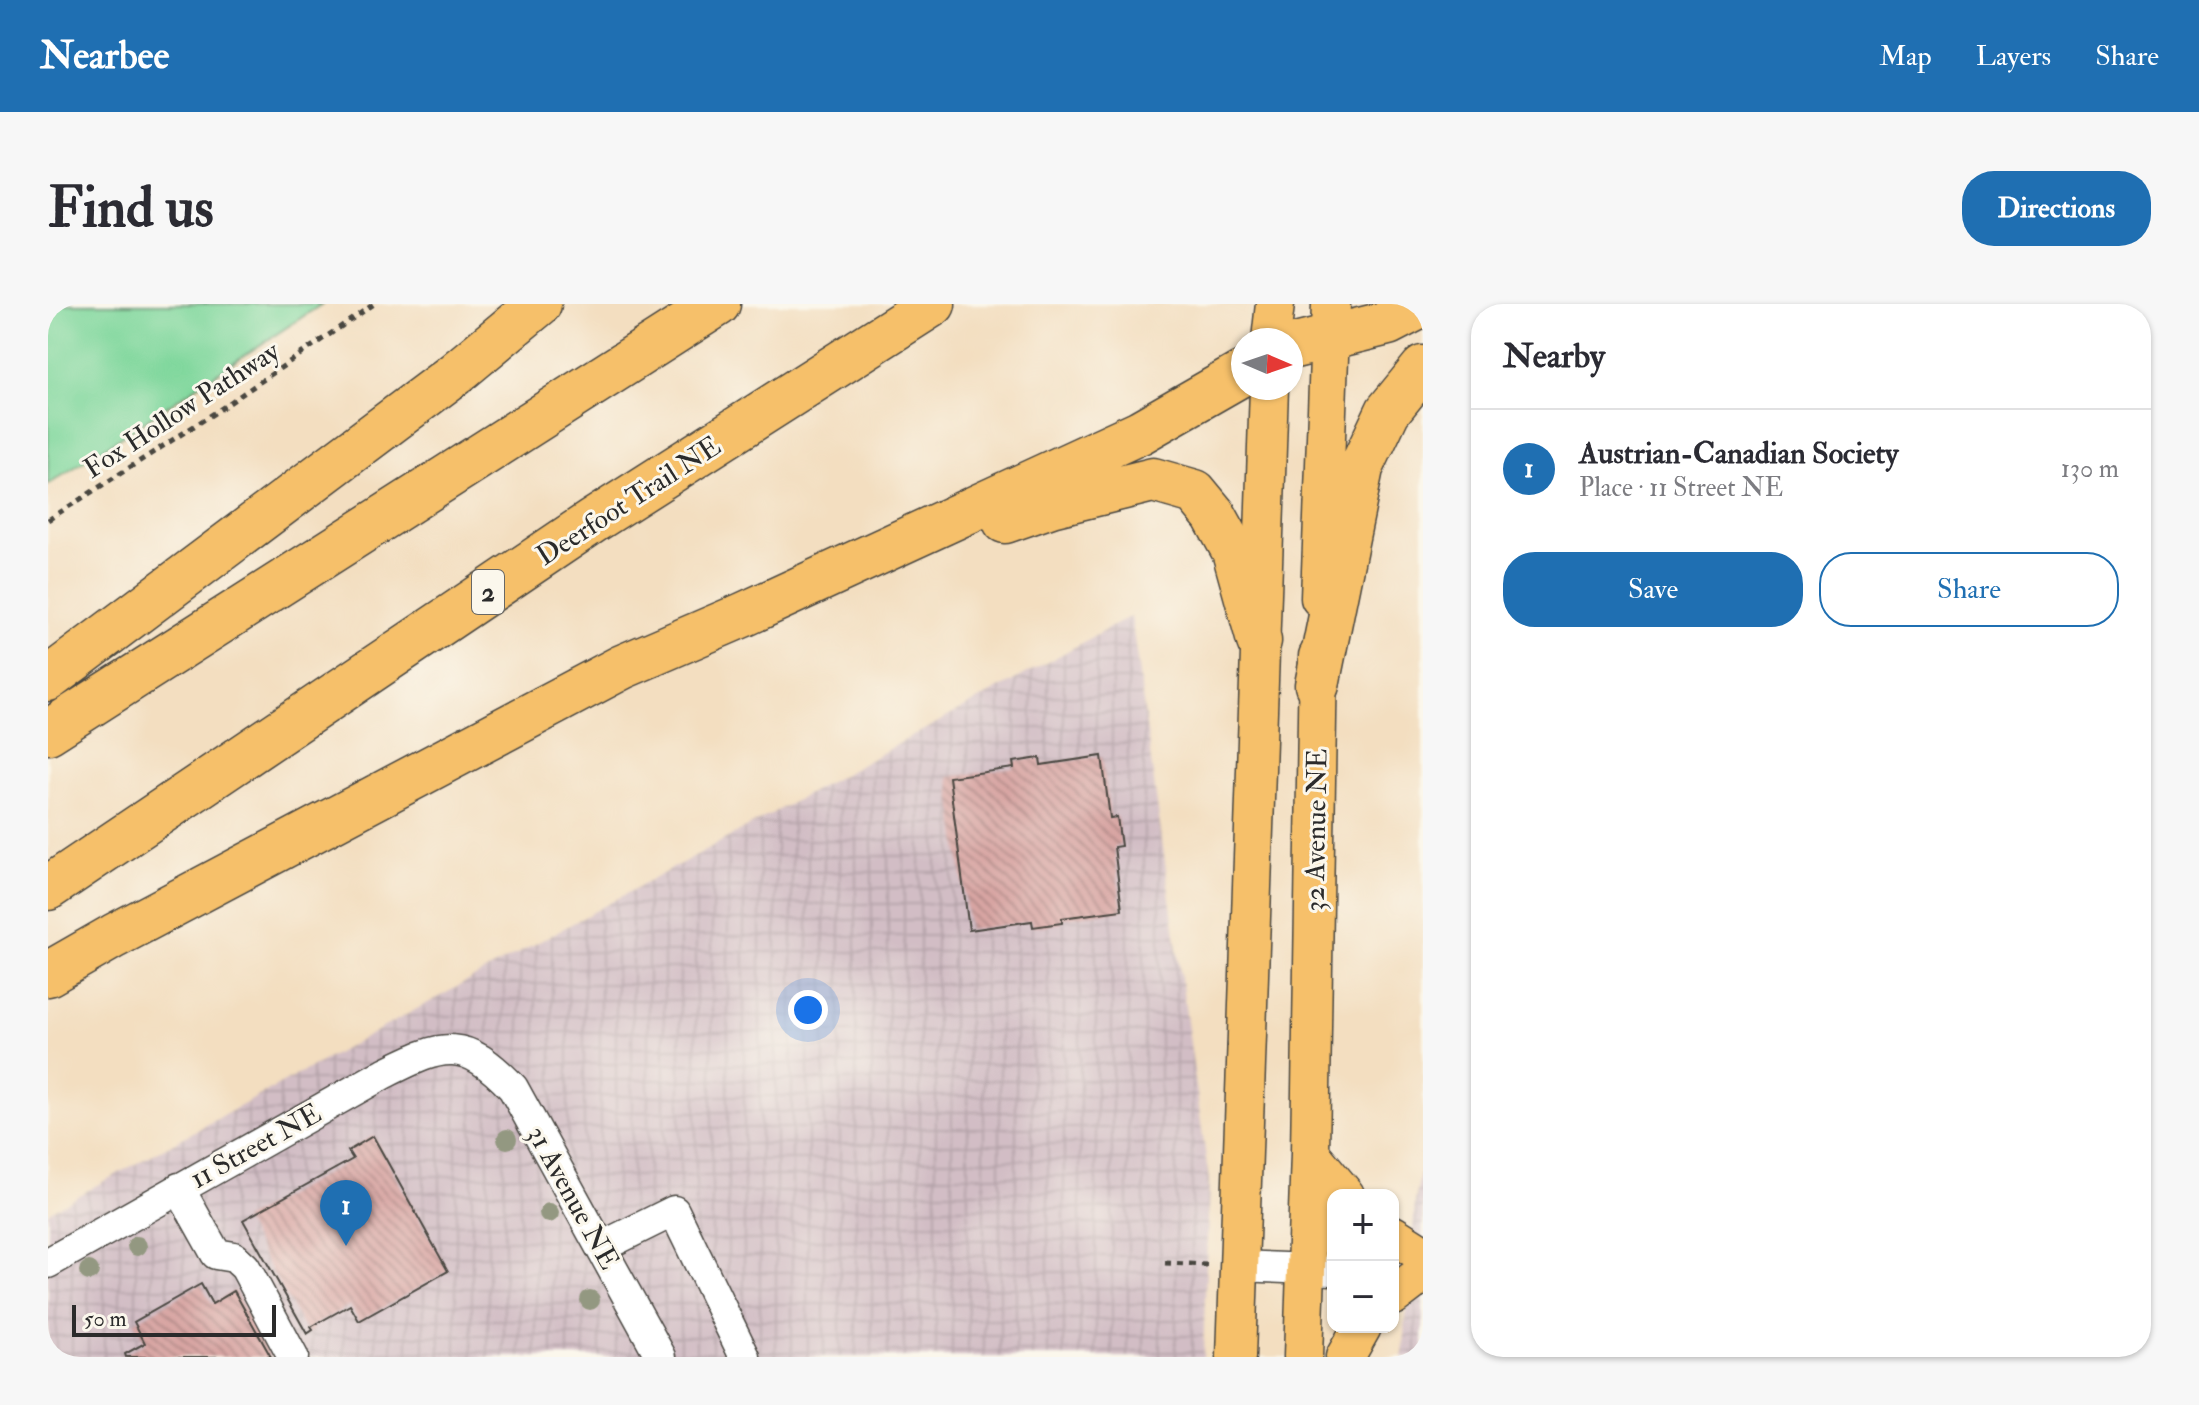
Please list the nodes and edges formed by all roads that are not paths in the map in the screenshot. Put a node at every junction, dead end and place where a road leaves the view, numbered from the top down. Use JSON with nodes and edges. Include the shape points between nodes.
{"nodes":[{"id":1,"x":539,"y":304,"type":"edge"},
{"id":2,"x":718,"y":304,"type":"edge"},
{"id":3,"x":933,"y":304,"type":"edge"},
{"id":4,"x":1275,"y":304,"type":"edge"},
{"id":5,"x":1423,"y":305,"type":"edge"},
{"id":6,"x":1272,"y":328,"type":"edge"},
{"id":7,"x":1318,"y":329,"type":"edge"},
{"id":8,"x":1423,"y":368,"type":"edge"},
{"id":9,"x":1231,"y":380,"type":"edge"},
{"id":10,"x":1269,"y":400,"type":"edge"},
{"id":11,"x":743,"y":615,"type":"junction"},
{"id":12,"x":1259,"y":641,"type":"junction"},
{"id":13,"x":48,"y":679,"type":"edge"},
{"id":14,"x":1317,"y":685,"type":"junction"},
{"id":15,"x":48,"y":732,"type":"edge"},
{"id":16,"x":48,"y":888,"type":"edge"},
{"id":17,"x":48,"y":974,"type":"edge"},
{"id":18,"x":469,"y":1053,"type":"joint"},
{"id":19,"x":1310,"y":1153,"type":"junction"},
{"id":20,"x":179,"y":1188,"type":"junction"},
{"id":21,"x":1340,"y":1189,"type":"edge"},
{"id":22,"x":1399,"y":1239,"type":"edge"},
{"id":23,"x":601,"y":1247,"type":"junction"},
{"id":24,"x":1423,"y":1254,"type":"edge"},
{"id":25,"x":48,"y":1263,"type":"edge"},
{"id":26,"x":1239,"y":1266,"type":"junction"},
{"id":27,"x":1320,"y":1269,"type":"edge"},
{"id":28,"x":1399,"y":1272,"type":"edge"},
{"id":29,"x":1422,"y":1274,"type":"edge"},
{"id":30,"x":1399,"y":1291,"type":"edge"},
{"id":31,"x":1359,"y":1333,"type":"edge"},
{"id":32,"x":293,"y":1357,"type":"edge"},
{"id":33,"x":661,"y":1357,"type":"edge"},
{"id":34,"x":745,"y":1357,"type":"edge"},
{"id":35,"x":1236,"y":1357,"type":"edge"},
{"id":36,"x":1303,"y":1357,"type":"edge"},
{"id":37,"x":1345,"y":1357,"type":"edge"}],
"edges":[{"from":1,"to":13,"type":"highway","via":[[456,373]]},
{"from":2,"to":15,"type":"highway"},
{"from":3,"to":16,"type":"highway","name":"Deerfoot Trail NE","number":"2","via":[[593,521]]},
{"from":4,"to":6,"type":"main road"},
{"from":5,"to":7,"type":"highway","via":[[1388,323]]},
{"from":7,"to":14,"type":"main road","name":"32 Avenue NE"},
{"from":8,"to":14,"type":"highway","via":[[1388,411],[1361,468]]},
{"from":9,"to":11,"type":"highway","via":[[1140,432]]},
{"from":10,"to":12,"type":"main road"},
{"from":11,"to":12,"type":"highway","via":[[1051,505],[1153,480],[1195,492],[1214,515],[1234,551]]},
{"from":11,"to":17,"type":"highway","via":[[622,667]]},
{"from":12,"to":26,"type":"main road"},
{"from":14,"to":19,"type":"main road","name":"32 Avenue NE"},
{"from":18,"to":20,"type":"street","name":"11 Street NE","via":[[447,1049],[422,1054]]},
{"from":18,"to":23,"type":"street","name":"31 Avenue NE","via":[[491,1064],[513,1088]]},
{"from":19,"to":21,"type":"main road"},
{"from":19,"to":27,"type":"main road","name":"32 Avenue NE"},
{"from":20,"to":25,"type":"street","name":"11 Street NE"},
{"from":20,"to":32,"type":"street","via":[[216,1254],[234,1257],[245,1267]]},
{"from":22,"to":24,"type":"main road"},
{"from":23,"to":33,"type":"street","name":"31 Avenue NE"},
{"from":23,"to":34,"type":"street","via":[[674,1211]]},
{"from":26,"to":27,"type":"street"},
{"from":26,"to":35,"type":"main road"},
{"from":27,"to":36,"type":"main road","name":"32 Avenue NE"},
{"from":28,"to":29,"type":"street"},
{"from":29,"to":30,"type":"main road"},
{"from":31,"to":37,"type":"main road"}]}
